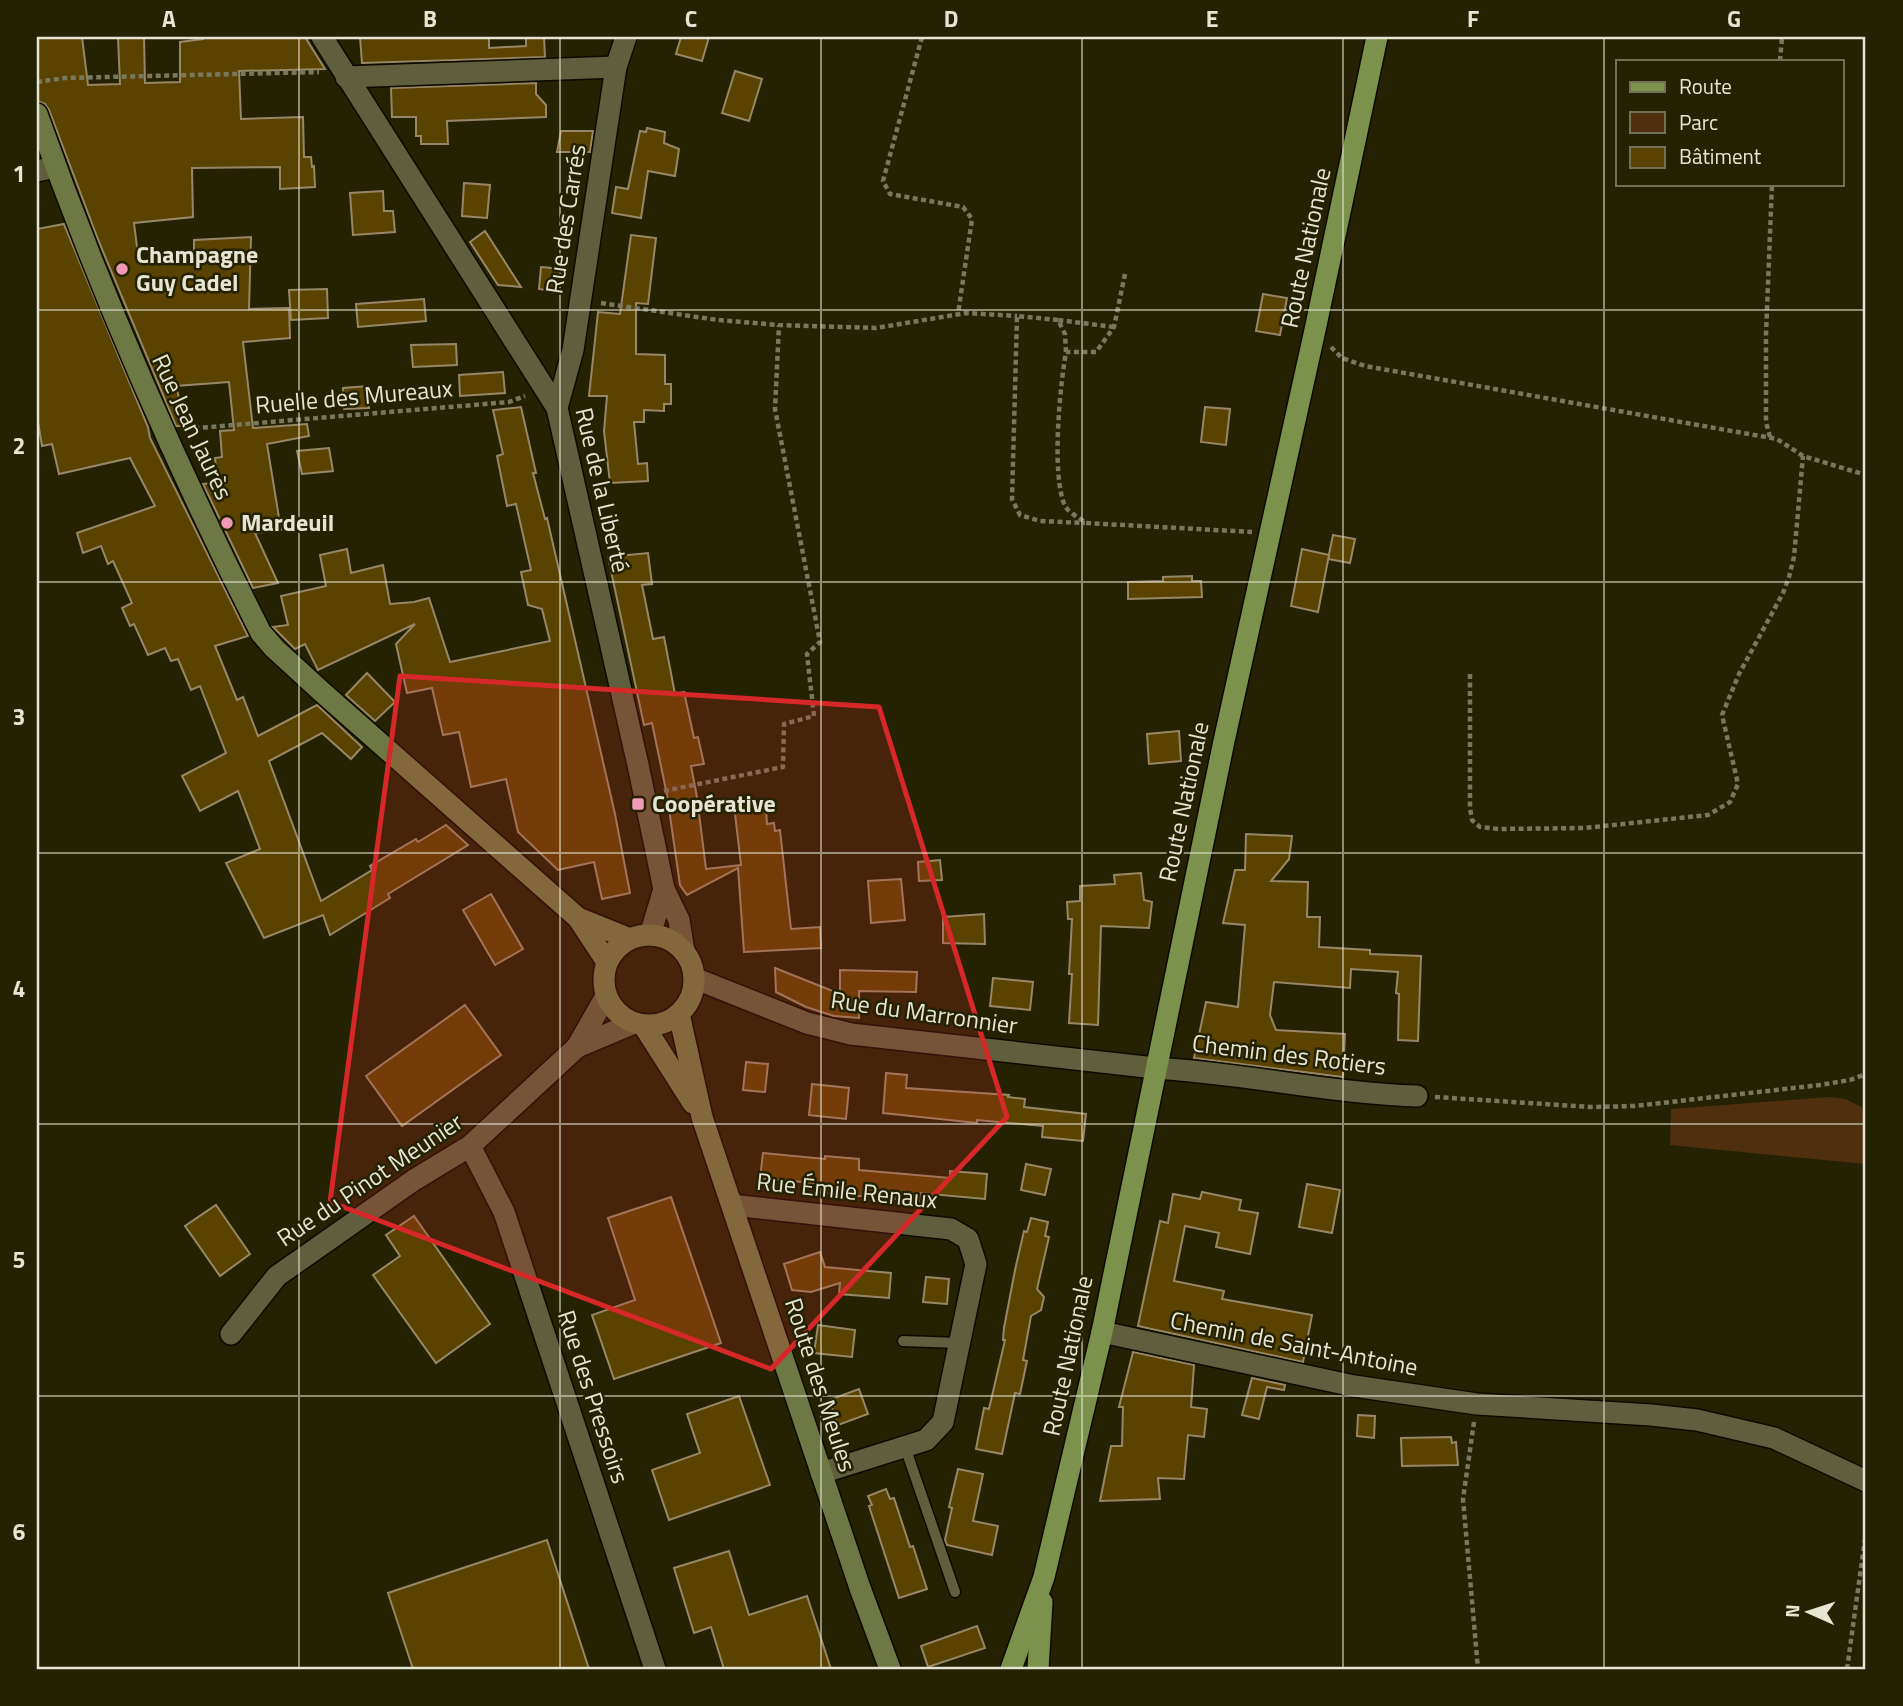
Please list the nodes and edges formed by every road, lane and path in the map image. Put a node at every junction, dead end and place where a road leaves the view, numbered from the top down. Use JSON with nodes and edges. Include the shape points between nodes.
{"nodes":[{"id":1,"x":322,"y":37,"type":"edge"},
{"id":2,"x":617,"y":37,"type":"edge"},
{"id":3,"x":626,"y":37,"type":"edge"},
{"id":4,"x":922,"y":37,"type":"edge"},
{"id":5,"x":1377,"y":37,"type":"edge"},
{"id":6,"x":1782,"y":37,"type":"edge"},
{"id":7,"x":1780,"y":60,"type":"edge"},
{"id":8,"x":616,"y":67,"type":"junction"},
{"id":9,"x":345,"y":74,"type":"junction"},
{"id":10,"x":37,"y":82,"type":"edge"},
{"id":11,"x":37,"y":114,"type":"edge"},
{"id":12,"x":46,"y":169,"type":"edge"},
{"id":13,"x":1772,"y":186,"type":"edge"},
{"id":14,"x":1125,"y":274,"type":"dead end"},
{"id":15,"x":580,"y":300,"type":"junction"},
{"id":16,"x":958,"y":314,"type":"junction"},
{"id":17,"x":1017,"y":316,"type":"junction"},
{"id":18,"x":1058,"y":320,"type":"junction"},
{"id":19,"x":779,"y":325,"type":"junction"},
{"id":20,"x":1114,"y":327,"type":"junction"},
{"id":21,"x":1315,"y":330,"type":"junction"},
{"id":22,"x":1066,"y":352,"type":"junction"},
{"id":23,"x":545,"y":387,"type":"junction"},
{"id":24,"x":557,"y":408,"type":"junction"},
{"id":25,"x":163,"y":430,"type":"junction"},
{"id":26,"x":1770,"y":437,"type":"junction"},
{"id":27,"x":1803,"y":456,"type":"junction"},
{"id":28,"x":1866,"y":475,"type":"edge"},
{"id":29,"x":1086,"y":523,"type":"junction"},
{"id":30,"x":1270,"y":533,"type":"junction"},
{"id":31,"x":1470,"y":674,"type":"dead end"},
{"id":32,"x":645,"y":795,"type":"junction"},
{"id":33,"x":664,"y":890,"type":"junction"},
{"id":34,"x":578,"y":918,"type":"junction"},
{"id":35,"x":640,"y":937,"type":"junction"},
{"id":36,"x":684,"y":951,"type":"junction"},
{"id":37,"x":607,"y":962,"type":"junction"},
{"id":38,"x":694,"y":978,"type":"junction"},
{"id":39,"x":606,"y":996,"type":"junction"},
{"id":40,"x":679,"y":1014,"type":"junction"},
{"id":41,"x":639,"y":1025,"type":"junction"},
{"id":42,"x":577,"y":1047,"type":"junction"},
{"id":43,"x":1155,"y":1068,"type":"junction"},
{"id":44,"x":1866,"y":1074,"type":"edge"},
{"id":45,"x":1417,"y":1096,"type":"joint"},
{"id":46,"x":702,"y":1116,"type":"junction"},
{"id":47,"x":470,"y":1146,"type":"junction"},
{"id":48,"x":732,"y":1205,"type":"junction"},
{"id":49,"x":1101,"y":1332,"type":"junction"},
{"id":50,"x":231,"y":1334,"type":"dead end"},
{"id":51,"x":903,"y":1340,"type":"dead end"},
{"id":52,"x":959,"y":1343,"type":"junction"},
{"id":53,"x":1477,"y":1404,"type":"junction"},
{"id":54,"x":905,"y":1447,"type":"junction"},
{"id":55,"x":821,"y":1473,"type":"junction"},
{"id":56,"x":1866,"y":1481,"type":"edge"},
{"id":57,"x":1866,"y":1532,"type":"edge"},
{"id":58,"x":1044,"y":1577,"type":"junction"},
{"id":59,"x":955,"y":1592,"type":"dead end"},
{"id":60,"x":655,"y":1669,"type":"edge"},
{"id":61,"x":890,"y":1669,"type":"edge"},
{"id":62,"x":1010,"y":1669,"type":"edge"},
{"id":63,"x":1038,"y":1669,"type":"edge"},
{"id":64,"x":1479,"y":1669,"type":"edge"},
{"id":65,"x":1847,"y":1669,"type":"edge"}],
"edges":[{"from":1,"to":9,"type":"street","name":"Rue de la Liberté"},
{"from":2,"to":8,"type":"street"},
{"from":3,"to":8,"type":"street","name":"Rue des Carrés"},
{"from":4,"to":16,"type":"path","via":[[883,181],[890,194],[963,207],[972,219]]},
{"from":5,"to":21,"type":"main road","name":"Route Nationale"},
{"from":6,"to":7,"type":"path"},
{"from":8,"to":9,"type":"street"},
{"from":8,"to":15,"type":"street","name":"Rue des Carrés"},
{"from":9,"to":10,"type":"path"},
{"from":9,"to":23,"type":"street","name":"Rue de la Liberté"},
{"from":11,"to":12,"type":"street","name":"Rue Jean Jaurès"},
{"from":12,"to":25,"type":"street","name":"Rue Jean Jaurès","via":[[79,232]]},
{"from":13,"to":26,"type":"path","via":[[1766,334]]},
{"from":14,"to":20,"type":"path"},
{"from":15,"to":19,"type":"path"},
{"from":15,"to":24,"type":"street","name":"Rue des Carrés","via":[[573,350]]},
{"from":16,"to":17,"type":"path"},
{"from":16,"to":19,"type":"path","via":[[876,328]]},
{"from":17,"to":18,"type":"path"},
{"from":17,"to":29,"type":"path","via":[[1012,499],[1020,515],[1040,521]]},
{"from":18,"to":20,"type":"path"},
{"from":18,"to":22,"type":"path"},
{"from":19,"to":32,"type":"path","via":[[775,409],[820,642],[807,654],[814,716],[784,724],[783,767]]},
{"from":20,"to":22,"type":"path","via":[[1096,352]]},
{"from":21,"to":26,"type":"path","via":[[1342,358],[1365,366]]},
{"from":21,"to":30,"type":"main road","name":"Route Nationale"},
{"from":22,"to":29,"type":"path","via":[[1060,388],[1058,482],[1066,508]]},
{"from":23,"to":24,"type":"street","name":"Rue de la Liberté"},
{"from":23,"to":25,"type":"path","name":"Ruelle des Mureaux","via":[[509,402]]},
{"from":24,"to":32,"type":"street","name":"Rue de la Liberté"},
{"from":25,"to":34,"type":"street","name":"Rue Jean Jaurès","via":[[261,633]]},
{"from":26,"to":27,"type":"path"},
{"from":27,"to":28,"type":"path"},
{"from":27,"to":31,"type":"path","via":[[1789,577],[1722,715],[1738,784],[1730,802],[1721,809],[1708,815],[1585,828],[1480,827],[1472,820],[1470,807]]},
{"from":29,"to":30,"type":"path"},
{"from":30,"to":43,"type":"main road","name":"Route Nationale"},
{"from":32,"to":33,"type":"street","name":"Rue de la Liberté"},
{"from":33,"to":35,"type":"street","name":"Rue de la Liberté"},
{"from":33,"to":36,"type":"street","name":"Rue de la Liberté","via":[[678,920]]},
{"from":34,"to":35,"type":"street","name":"Rue Jean Jaurès"},
{"from":34,"to":37,"type":"street","name":"Rue Jean Jaurès"},
{"from":35,"to":36,"type":"street","via":[[662,937]]},
{"from":35,"to":37,"type":"street","via":[[616,948]]},
{"from":36,"to":38,"type":"street"},
{"from":37,"to":39,"type":"street"},
{"from":38,"to":40,"type":"street","via":[[690,1001]]},
{"from":38,"to":43,"type":"street","name":"Rue du Marronnier","via":[[807,1023],[851,1034]]},
{"from":39,"to":41,"type":"street","via":[[622,1017]]},
{"from":39,"to":42,"type":"street","name":"Rue du Pinot Meunier"},
{"from":40,"to":41,"type":"street","via":[[664,1023]]},
{"from":40,"to":46,"type":"street","name":"Route des Meules"},
{"from":41,"to":42,"type":"street","name":"Rue du Pinot Meunier"},
{"from":41,"to":46,"type":"street","name":"Route des Meules"},
{"from":42,"to":47,"type":"street","name":"Rue du Pinot Meunier"},
{"from":43,"to":45,"type":"street","name":"Chemin des Rotiers"},
{"from":43,"to":49,"type":"main road","name":"Route Nationale"},
{"from":44,"to":45,"type":"path","via":[[1820,1085],[1635,1106],[1565,1107]]},
{"from":46,"to":48,"type":"street","name":"Route des Meules"},
{"from":47,"to":50,"type":"street","name":"Rue du Pinot Meunier","via":[[276,1276]]},
{"from":47,"to":60,"type":"street","name":"Rue des Pressoirs","via":[[504,1212]]},
{"from":48,"to":52,"type":"street","name":"Rue Émile Renaux","via":[[951,1229],[968,1238],[976,1264]]},
{"from":48,"to":55,"type":"street","name":"Route des Meules"},
{"from":49,"to":53,"type":"street","name":"Chemin de Saint-Antoine","via":[[1354,1386]]},
{"from":49,"to":58,"type":"main road","name":"Route Nationale"},
{"from":51,"to":52,"type":"lane"},
{"from":52,"to":54,"type":"street","name":"Rue Émile Renaux","via":[[943,1422],[926,1440]]},
{"from":53,"to":56,"type":"street","name":"Chemin de Saint-Antoine","via":[[1697,1420],[1774,1438]]},
{"from":53,"to":64,"type":"path","via":[[1463,1499]]},
{"from":54,"to":55,"type":"street","name":"Rue Émile Renaux"},
{"from":54,"to":59,"type":"lane"},
{"from":55,"to":61,"type":"street","name":"Route des Meules"},
{"from":57,"to":65,"type":"path"},
{"from":58,"to":62,"type":"main road"},
{"from":58,"to":63,"type":"main road"}]}
